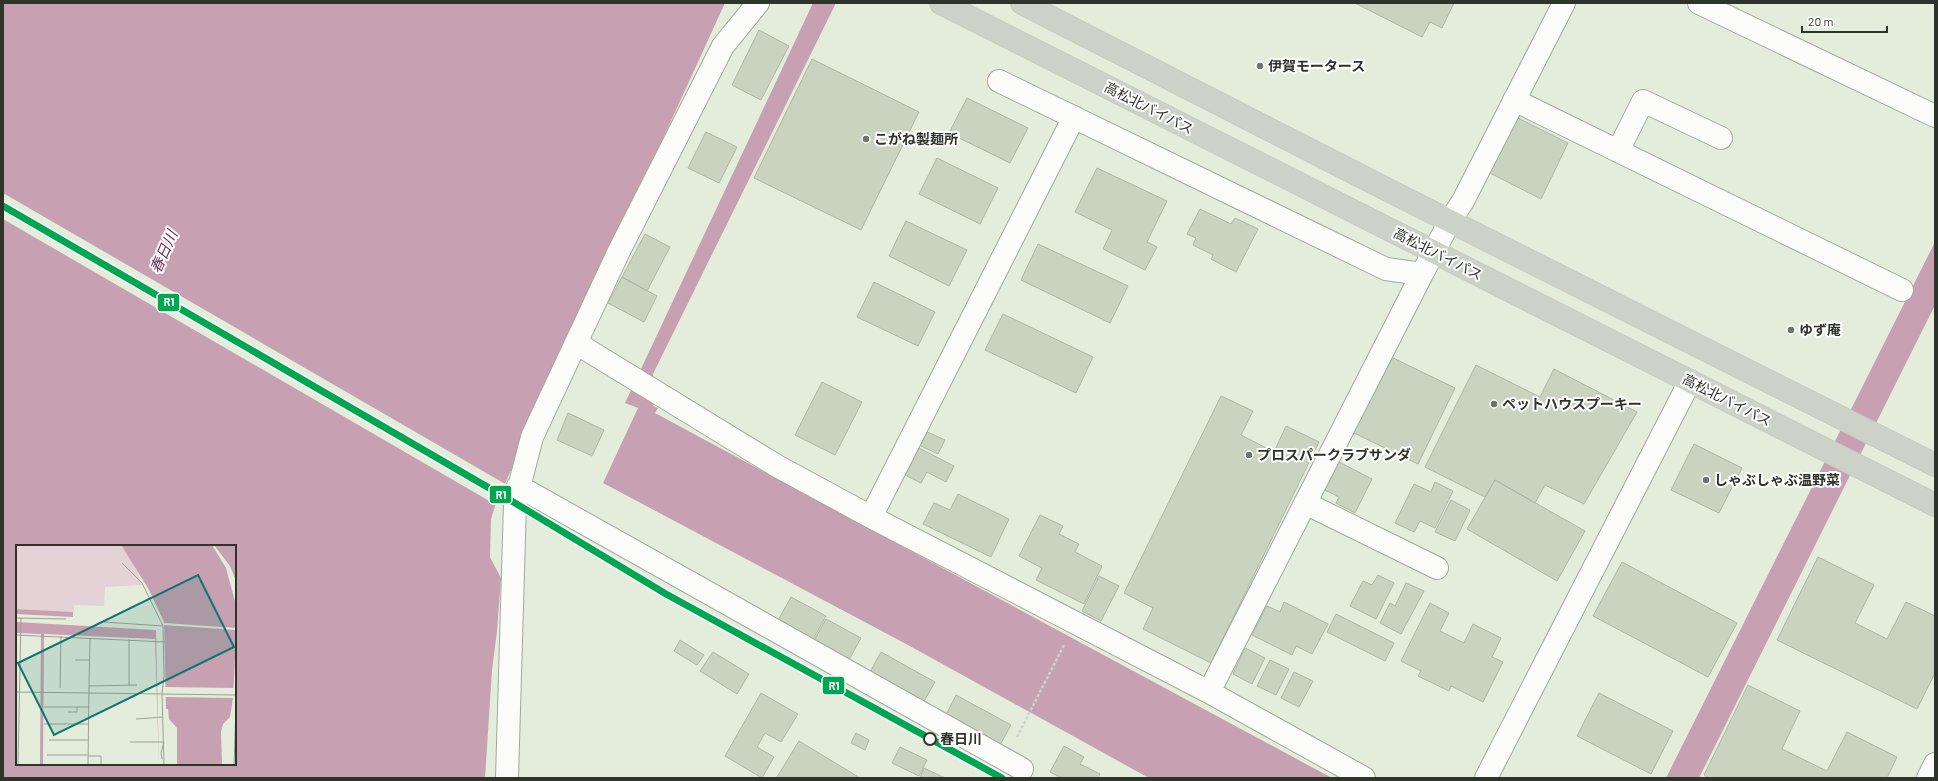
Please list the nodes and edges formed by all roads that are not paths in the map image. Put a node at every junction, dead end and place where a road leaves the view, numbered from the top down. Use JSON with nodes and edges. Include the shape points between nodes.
{"nodes":[{"id":1,"x":758,"y":3,"type":"edge"},
{"id":2,"x":941,"y":3,"type":"edge"},
{"id":3,"x":1022,"y":3,"type":"edge"},
{"id":4,"x":1564,"y":3,"type":"edge"},
{"id":5,"x":1699,"y":3,"type":"edge"},
{"id":6,"x":999,"y":81,"type":"dead end"},
{"id":7,"x":1514,"y":100,"type":"junction"},
{"id":8,"x":1935,"y":116,"type":"edge"},
{"id":9,"x":1074,"y":117,"type":"junction"},
{"id":10,"x":1721,"y":138,"type":"dead end"},
{"id":11,"x":1618,"y":151,"type":"junction"},
{"id":12,"x":1450,"y":221,"type":"junction"},
{"id":13,"x":1434,"y":252,"type":"junction"},
{"id":14,"x":1422,"y":274,"type":"junction"},
{"id":15,"x":1902,"y":290,"type":"dead end"},
{"id":16,"x":576,"y":343,"type":"junction"},
{"id":17,"x":1690,"y":382,"type":"junction"},
{"id":18,"x":1935,"y":465,"type":"edge"},
{"id":19,"x":518,"y":486,"type":"junction"},
{"id":20,"x":1305,"y":502,"type":"junction"},
{"id":21,"x":1935,"y":505,"type":"edge"},
{"id":22,"x":870,"y":517,"type":"junction"},
{"id":23,"x":1437,"y":568,"type":"dead end"},
{"id":24,"x":1209,"y":692,"type":"junction"},
{"id":25,"x":1935,"y":764,"type":"edge"},
{"id":26,"x":1022,"y":769,"type":"dead end"},
{"id":27,"x":507,"y":778,"type":"edge"},
{"id":28,"x":1364,"y":778,"type":"edge"},
{"id":29,"x":1486,"y":778,"type":"edge"},
{"id":30,"x":1928,"y":778,"type":"edge"}],
"edges":[{"from":1,"to":16,"type":"street","via":[[723,46],[619,251]]},
{"from":2,"to":13,"type":"highway","name":"高松北バイパス"},
{"from":3,"to":12,"type":"highway"},
{"from":4,"to":7,"type":"street"},
{"from":5,"to":8,"type":"street"},
{"from":6,"to":9,"type":"street"},
{"from":7,"to":11,"type":"street"},
{"from":7,"to":12,"type":"street","via":[[1463,201]]},
{"from":9,"to":14,"type":"street","via":[[1386,269]]},
{"from":9,"to":22,"type":"street"},
{"from":10,"to":11,"type":"street","via":[[1643,101]]},
{"from":11,"to":15,"type":"street"},
{"from":12,"to":13,"type":"street"},
{"from":12,"to":18,"type":"highway"},
{"from":13,"to":14,"type":"street"},
{"from":13,"to":17,"type":"highway","name":"高松北バイパス"},
{"from":14,"to":20,"type":"street"},
{"from":16,"to":19,"type":"street","via":[[532,438]]},
{"from":16,"to":22,"type":"street","via":[[777,466]]},
{"from":17,"to":21,"type":"highway","name":"高松北バイパス"},
{"from":17,"to":29,"type":"street"},
{"from":19,"to":26,"type":"street"},
{"from":19,"to":27,"type":"street","via":[[515,503]]},
{"from":20,"to":23,"type":"street"},
{"from":20,"to":24,"type":"street"},
{"from":22,"to":24,"type":"street"},
{"from":24,"to":28,"type":"street"},
{"from":25,"to":30,"type":"street"}]}
